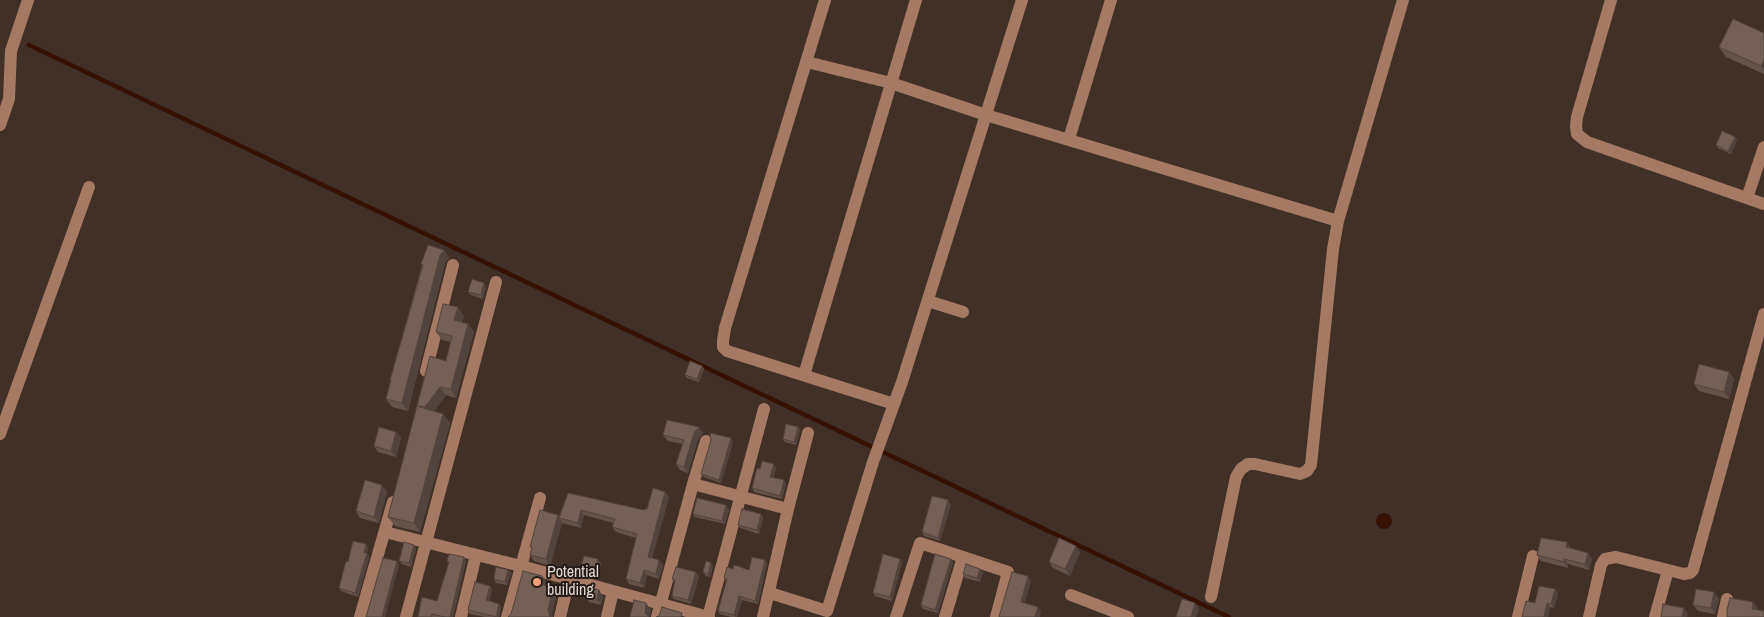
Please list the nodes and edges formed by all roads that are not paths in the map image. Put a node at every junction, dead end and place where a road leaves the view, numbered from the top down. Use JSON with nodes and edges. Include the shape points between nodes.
{"nodes":[{"id":1,"x":28,"y":0,"type":"edge"},
{"id":2,"x":825,"y":0,"type":"edge"},
{"id":3,"x":916,"y":0,"type":"edge"},
{"id":4,"x":1022,"y":0,"type":"edge"},
{"id":5,"x":1111,"y":0,"type":"edge"},
{"id":6,"x":1403,"y":0,"type":"edge"},
{"id":7,"x":1611,"y":0,"type":"edge"},
{"id":8,"x":807,"y":62,"type":"junction"},
{"id":9,"x":891,"y":83,"type":"junction"},
{"id":10,"x":986,"y":115,"type":"junction"},
{"id":11,"x":0,"y":125,"type":"edge"},
{"id":12,"x":1069,"y":139,"type":"junction"},
{"id":13,"x":1764,"y":147,"type":"edge"},
{"id":14,"x":88,"y":187,"type":"dead end"},
{"id":15,"x":1747,"y":198,"type":"junction"},
{"id":16,"x":1764,"y":204,"type":"edge"},
{"id":17,"x":1338,"y":221,"type":"junction"},
{"id":18,"x":454,"y":265,"type":"dead end"},
{"id":19,"x":496,"y":282,"type":"dead end"},
{"id":20,"x":928,"y":301,"type":"junction"},
{"id":21,"x":963,"y":312,"type":"dead end"},
{"id":22,"x":1764,"y":314,"type":"edge"},
{"id":23,"x":804,"y":375,"type":"junction"},
{"id":24,"x":424,"y":380,"type":"edge"},
{"id":25,"x":894,"y":404,"type":"junction"},
{"id":26,"x":764,"y":409,"type":"dead end"},
{"id":27,"x":808,"y":433,"type":"dead end"},
{"id":28,"x":0,"y":434,"type":"edge"},
{"id":29,"x":706,"y":440,"type":"dead end"},
{"id":30,"x":693,"y":484,"type":"junction"},
{"id":31,"x":395,"y":494,"type":"edge"},
{"id":32,"x":540,"y":498,"type":"dead end"},
{"id":33,"x":740,"y":498,"type":"junction"},
{"id":34,"x":788,"y":509,"type":"junction"},
{"id":35,"x":385,"y":532,"type":"junction"},
{"id":36,"x":426,"y":542,"type":"junction"},
{"id":37,"x":476,"y":555,"type":"junction"},
{"id":38,"x":1533,"y":556,"type":"dead end"},
{"id":39,"x":963,"y":557,"type":"junction"},
{"id":40,"x":521,"y":566,"type":"junction"},
{"id":41,"x":1668,"y":570,"type":"junction"},
{"id":42,"x":569,"y":579,"type":"junction"},
{"id":43,"x":613,"y":591,"type":"junction"},
{"id":44,"x":770,"y":593,"type":"junction"},
{"id":45,"x":1072,"y":595,"type":"dead end"},
{"id":46,"x":1211,"y":598,"type":"dead end"},
{"id":47,"x":1727,"y":599,"type":"dead end"},
{"id":48,"x":660,"y":604,"type":"junction"},
{"id":49,"x":360,"y":617,"type":"edge"},
{"id":50,"x":406,"y":617,"type":"edge"},
{"id":51,"x":461,"y":617,"type":"edge"},
{"id":52,"x":507,"y":617,"type":"edge"},
{"id":53,"x":560,"y":617,"type":"edge"},
{"id":54,"x":607,"y":617,"type":"edge"},
{"id":55,"x":657,"y":617,"type":"edge"},
{"id":56,"x":708,"y":617,"type":"edge"},
{"id":57,"x":763,"y":617,"type":"edge"},
{"id":58,"x":896,"y":617,"type":"edge"},
{"id":59,"x":945,"y":617,"type":"edge"},
{"id":60,"x":996,"y":617,"type":"edge"},
{"id":61,"x":1128,"y":617,"type":"edge"},
{"id":62,"x":1518,"y":617,"type":"edge"},
{"id":63,"x":1589,"y":617,"type":"edge"},
{"id":64,"x":1655,"y":617,"type":"edge"},
{"id":65,"x":1723,"y":617,"type":"edge"}],
"edges":[{"from":1,"to":11,"type":"street","via":[[11,51],[9,99]]},
{"from":2,"to":8,"type":"street"},
{"from":3,"to":9,"type":"street"},
{"from":4,"to":10,"type":"street"},
{"from":5,"to":12,"type":"street"},
{"from":6,"to":17,"type":"street"},
{"from":7,"to":15,"type":"street","via":[[1577,117],[1578,134],[1588,142]]},
{"from":8,"to":9,"type":"street"},
{"from":8,"to":23,"type":"street","via":[[722,341],[727,351]]},
{"from":9,"to":10,"type":"street"},
{"from":9,"to":23,"type":"street"},
{"from":10,"to":12,"type":"street"},
{"from":10,"to":20,"type":"street"},
{"from":12,"to":17,"type":"street"},
{"from":13,"to":15,"type":"street"},
{"from":14,"to":28,"type":"street"},
{"from":15,"to":16,"type":"street"},
{"from":17,"to":46,"type":"street","via":[[1311,465],[1300,474],[1255,464],[1241,469],[1236,477]]},
{"from":18,"to":24,"type":"street"},
{"from":19,"to":36,"type":"street"},
{"from":20,"to":21,"type":"street"},
{"from":20,"to":25,"type":"street"},
{"from":22,"to":41,"type":"street","via":[[1693,570],[1684,574]]},
{"from":23,"to":25,"type":"street"},
{"from":25,"to":44,"type":"street","via":[[827,611]]},
{"from":26,"to":33,"type":"street"},
{"from":27,"to":34,"type":"street"},
{"from":29,"to":30,"type":"street"},
{"from":30,"to":33,"type":"street"},
{"from":30,"to":48,"type":"street"},
{"from":31,"to":35,"type":"street"},
{"from":32,"to":40,"type":"street"},
{"from":33,"to":34,"type":"street"},
{"from":33,"to":56,"type":"street"},
{"from":34,"to":44,"type":"street"},
{"from":35,"to":36,"type":"street"},
{"from":35,"to":49,"type":"street"},
{"from":36,"to":37,"type":"street"},
{"from":36,"to":50,"type":"street"},
{"from":37,"to":40,"type":"street"},
{"from":37,"to":51,"type":"street"},
{"from":38,"to":62,"type":"street"},
{"from":39,"to":58,"type":"street","via":[[920,543]]},
{"from":39,"to":59,"type":"street"},
{"from":39,"to":60,"type":"street","via":[[1008,572]]},
{"from":40,"to":42,"type":"street"},
{"from":40,"to":52,"type":"street"},
{"from":41,"to":63,"type":"street","via":[[1616,557],[1605,559]]},
{"from":41,"to":64,"type":"street"},
{"from":42,"to":43,"type":"street"},
{"from":42,"to":53,"type":"street"},
{"from":43,"to":48,"type":"street"},
{"from":43,"to":54,"type":"street"},
{"from":44,"to":57,"type":"street"},
{"from":45,"to":61,"type":"street"},
{"from":47,"to":65,"type":"street"},
{"from":48,"to":55,"type":"street"},
{"from":48,"to":56,"type":"street"}]}
